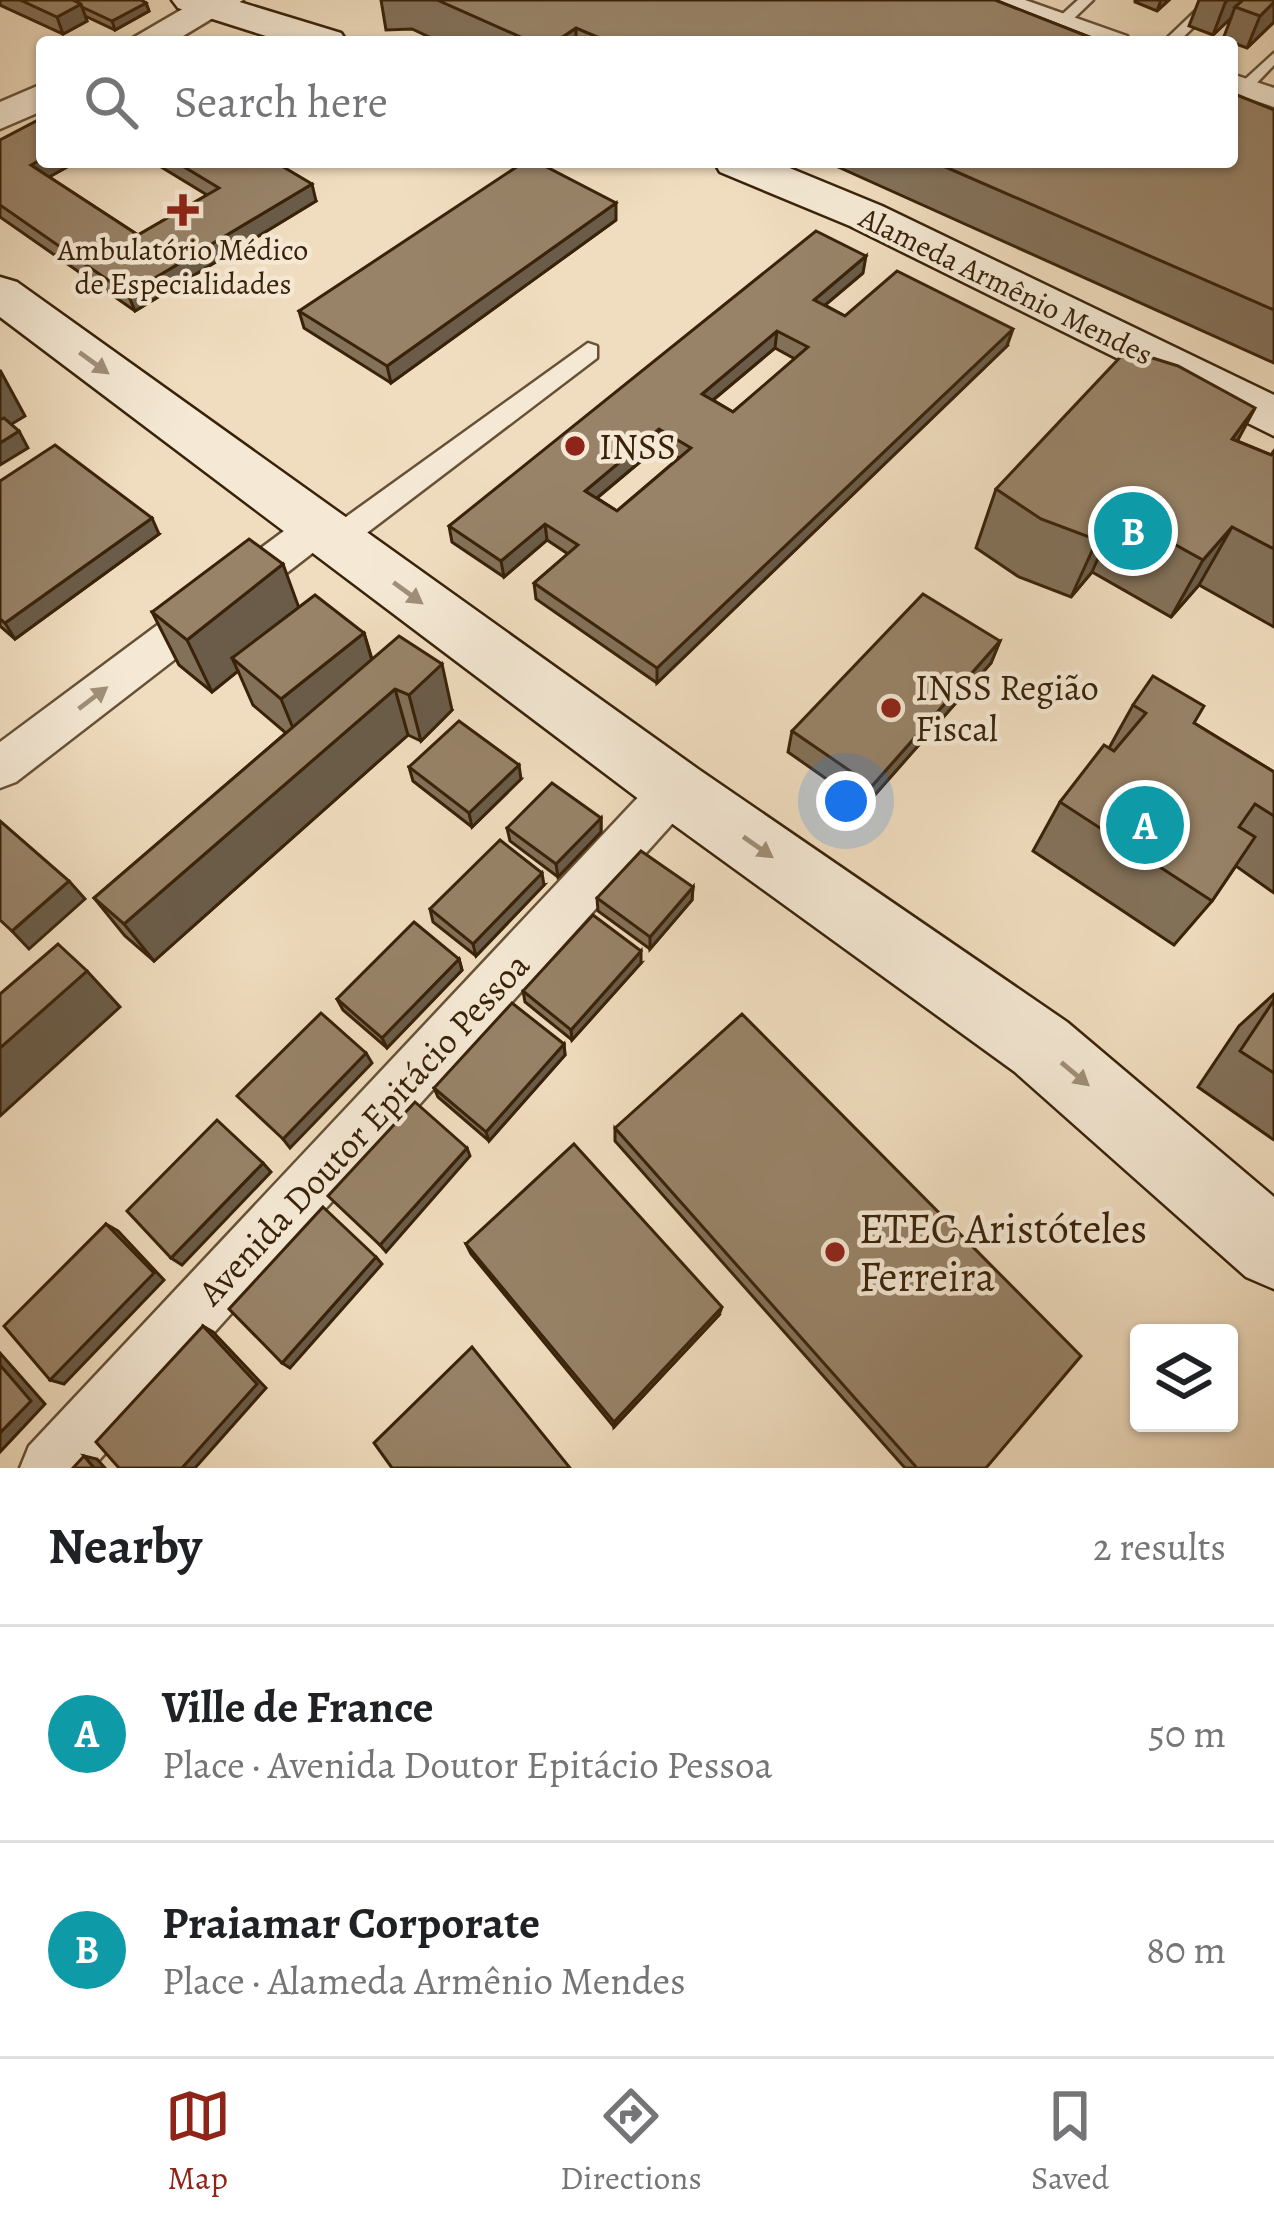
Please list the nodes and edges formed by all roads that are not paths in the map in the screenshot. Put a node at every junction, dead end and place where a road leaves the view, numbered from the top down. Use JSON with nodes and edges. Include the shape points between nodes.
{"nodes":[{"id":1,"x":998,"y":0,"type":"edge"},
{"id":2,"x":1086,"y":0,"type":"edge"},
{"id":3,"x":1215,"y":0,"type":"edge"},
{"id":4,"x":209,"y":2,"type":"edge"},
{"id":5,"x":1062,"y":22,"type":"junction"},
{"id":6,"x":155,"y":36,"type":"edge"},
{"id":7,"x":309,"y":36,"type":"edge"},
{"id":8,"x":1101,"y":36,"type":"edge"},
{"id":9,"x":1176,"y":36,"type":"edge"},
{"id":10,"x":1274,"y":57,"type":"edge"},
{"id":11,"x":1250,"y":90,"type":"edge"},
{"id":12,"x":36,"y":99,"type":"edge"},
{"id":13,"x":0,"y":117,"type":"edge"},
{"id":14,"x":750,"y":168,"type":"edge"},
{"id":15,"x":5,"y":304,"type":"edge"},
{"id":16,"x":589,"y":352,"type":"dead end"},
{"id":17,"x":1274,"y":417,"type":"edge"},
{"id":18,"x":327,"y":534,"type":"junction"},
{"id":19,"x":0,"y":768,"type":"edge"},
{"id":20,"x":675,"y":789,"type":"junction"},
{"id":21,"x":1274,"y":1249,"type":"edge"},
{"id":22,"x":52,"y":1468,"type":"edge"}],
"edges":[{"from":1,"to":5,"type":"street"},
{"from":2,"to":5,"type":"lane"},
{"from":3,"to":9,"type":"lane"},
{"from":4,"to":6,"type":"street"},
{"from":4,"to":7,"type":"main road"},
{"from":5,"to":8,"type":"street"},
{"from":10,"to":11,"type":"lane"},
{"from":12,"to":13,"type":"street"},
{"from":14,"to":17,"type":"main road","name":"Alameda Armênio Mendes","via":[[887,226]]},
{"from":15,"to":18,"type":"main road","one_way":true},
{"from":16,"to":18,"type":"street"},
{"from":19,"to":18,"type":"street","one_way":true},
{"from":18,"to":20,"type":"main road","one_way":true},
{"from":20,"to":21,"type":"main road","one_way":true,"via":[[1041,1047]]},
{"from":20,"to":22,"type":"street","name":"Avenida Doutor Epitácio Pessoa"}]}
